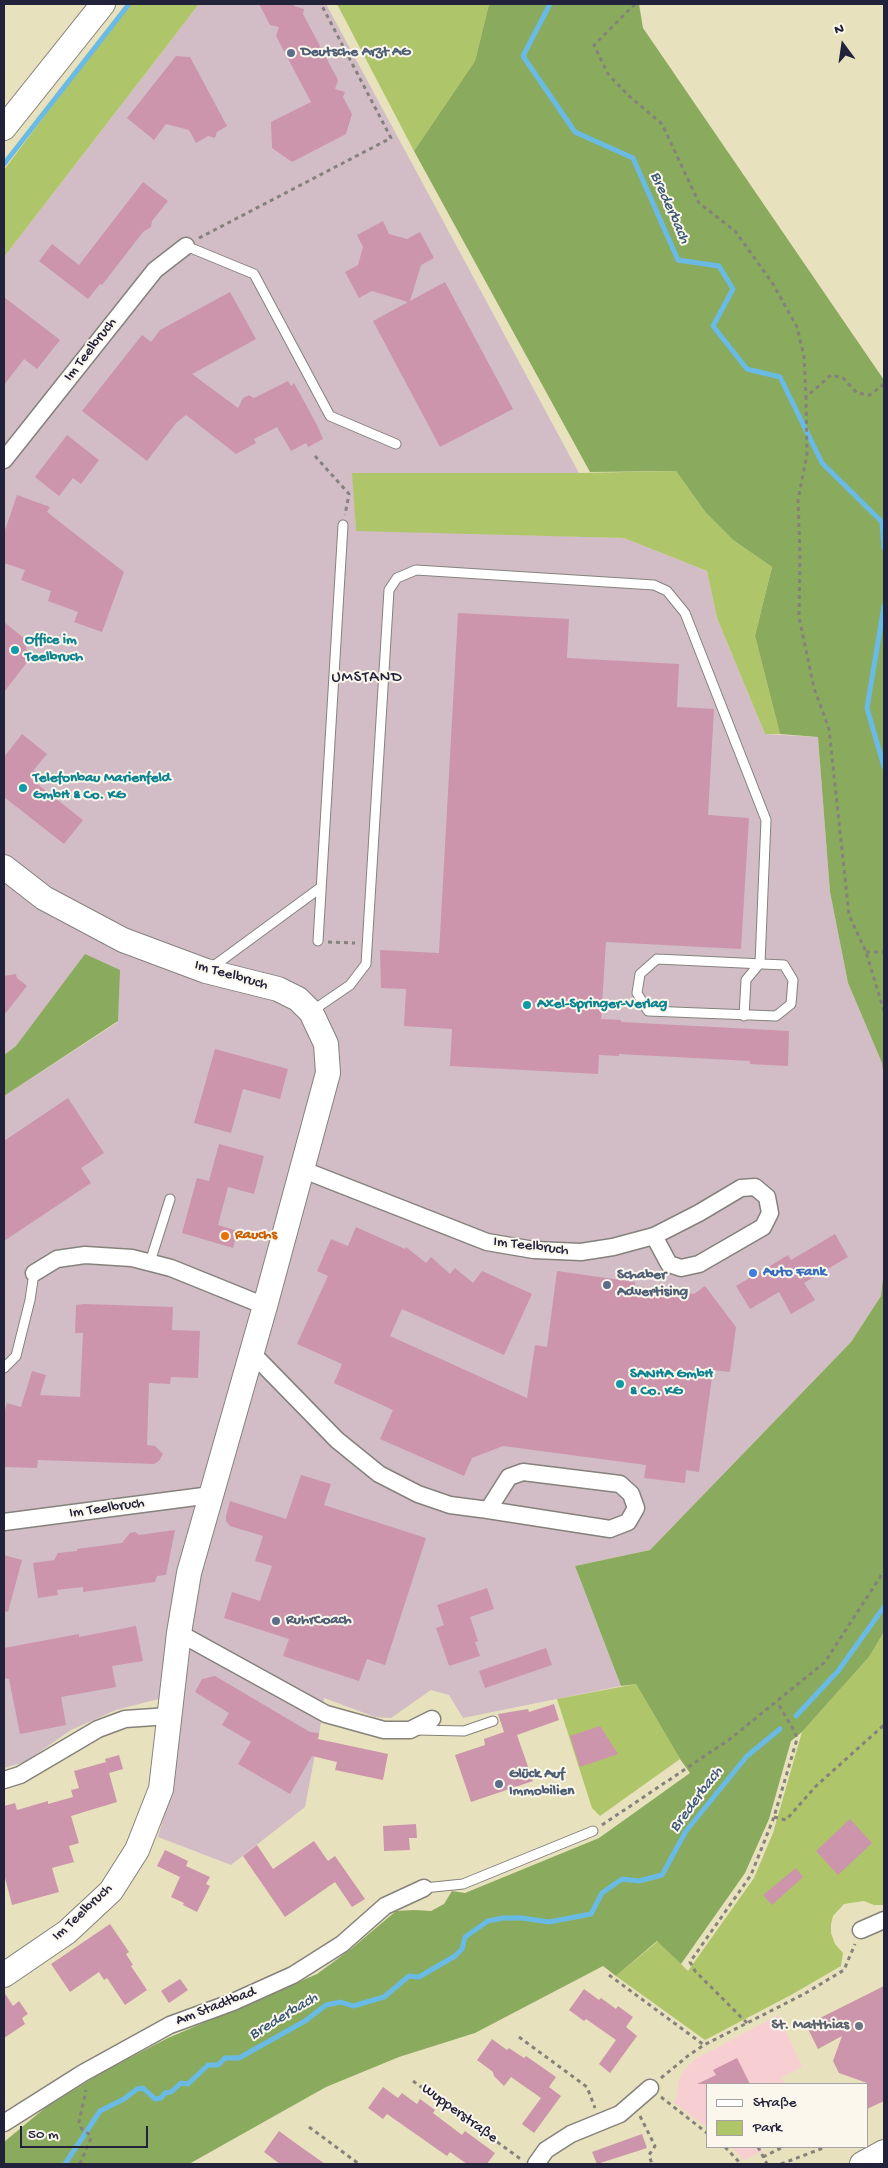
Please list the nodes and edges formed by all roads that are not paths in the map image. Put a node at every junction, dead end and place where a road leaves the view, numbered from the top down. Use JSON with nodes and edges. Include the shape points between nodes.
{"nodes":[{"id":1,"x":103,"y":4,"type":"edge"},
{"id":2,"x":4,"y":128,"type":"edge"},
{"id":3,"x":186,"y":246,"type":"joint"},
{"id":4,"x":396,"y":444,"type":"dead end"},
{"id":5,"x":4,"y":460,"type":"edge"},
{"id":6,"x":343,"y":525,"type":"road end"},
{"id":7,"x":4,"y":867,"type":"edge"},
{"id":8,"x":320,"y":888,"type":"junction"},
{"id":9,"x":318,"y":941,"type":"road end"},
{"id":10,"x":760,"y":963,"type":"junction"},
{"id":11,"x":206,"y":971,"type":"junction"},
{"id":12,"x":311,"y":1012,"type":"junction"},
{"id":13,"x":744,"y":1016,"type":"junction"},
{"id":14,"x":301,"y":1169,"type":"junction"},
{"id":15,"x":170,"y":1199,"type":"dead end"},
{"id":16,"x":654,"y":1236,"type":"junction"},
{"id":17,"x":150,"y":1262,"type":"junction"},
{"id":18,"x":34,"y":1273,"type":"joint"},
{"id":19,"x":265,"y":1306,"type":"junction"},
{"id":20,"x":251,"y":1352,"type":"junction"},
{"id":21,"x":4,"y":1368,"type":"edge"},
{"id":22,"x":211,"y":1495,"type":"junction"},
{"id":23,"x":488,"y":1510,"type":"junction"},
{"id":24,"x":4,"y":1522,"type":"edge"},
{"id":25,"x":179,"y":1633,"type":"junction"},
{"id":26,"x":169,"y":1716,"type":"junction"},
{"id":27,"x":432,"y":1719,"type":"dead end"},
{"id":28,"x":493,"y":1721,"type":"dead end"},
{"id":29,"x":410,"y":1730,"type":"junction"},
{"id":30,"x":4,"y":1780,"type":"edge"},
{"id":31,"x":593,"y":1831,"type":"road end"},
{"id":32,"x":424,"y":1888,"type":"joint"},
{"id":33,"x":884,"y":1920,"type":"edge"},
{"id":34,"x":861,"y":1930,"type":"road end"},
{"id":35,"x":4,"y":1975,"type":"edge"},
{"id":36,"x":650,"y":2088,"type":"road end"},
{"id":37,"x":4,"y":2123,"type":"edge"},
{"id":38,"x":884,"y":2152,"type":"edge"},
{"id":39,"x":536,"y":2164,"type":"edge"},
{"id":40,"x":862,"y":2164,"type":"edge"}],
"edges":[{"from":1,"to":2,"type":"street"},
{"from":3,"to":4,"type":"lane","via":[[254,274],[330,416]]},
{"from":3,"to":5,"type":"street","name":"Im Teelbruch","via":[[155,270]]},
{"from":6,"to":8,"type":"lane"},
{"from":7,"to":11,"type":"street","name":"Im Teelbruch","via":[[44,898],[94,926]]},
{"from":8,"to":9,"type":"lane"},
{"from":8,"to":11,"type":"lane"},
{"from":10,"to":12,"type":"lane","via":[[766,820],[685,613],[667,590],[654,584],[416,570],[397,578],[389,590],[366,964],[350,985]]},
{"from":10,"to":13,"type":"lane","via":[[746,980]]},
{"from":10,"to":13,"type":"lane","via":[[784,964],[793,980],[791,1004],[776,1016]]},
{"from":10,"to":13,"type":"lane","via":[[657,959],[640,974],[637,993],[648,1011]]},
{"from":11,"to":12,"type":"street","name":"Im Teelbruch","via":[[278,989],[298,999]]},
{"from":12,"to":14,"type":"street","name":"Im Teelbruch","via":[[326,1044],[328,1073]]},
{"from":14,"to":16,"type":"street","name":"Im Teelbruch","via":[[487,1242],[534,1250],[581,1252]]},
{"from":14,"to":19,"type":"street","name":"Im Teelbruch"},
{"from":15,"to":17,"type":"lane"},
{"from":16,"to":16,"type":"street","name":"Im Teelbruch","via":[[669,1264],[681,1268],[698,1264],[763,1227],[770,1213],[767,1197],[755,1187],[741,1188]]},
{"from":17,"to":18,"type":"street","via":[[84,1255],[57,1259]]},
{"from":17,"to":19,"type":"street"},
{"from":18,"to":21,"type":"lane","via":[[16,1356]]},
{"from":19,"to":20,"type":"street","name":"Im Teelbruch"},
{"from":20,"to":22,"type":"street","name":"Im Teelbruch"},
{"from":20,"to":23,"type":"street","via":[[337,1440],[379,1474],[418,1494],[450,1504]]},
{"from":22,"to":24,"type":"street","name":"Im Teelbruch"},
{"from":22,"to":25,"type":"street","name":"Im Teelbruch","via":[[189,1574]]},
{"from":23,"to":23,"type":"street","via":[[610,1529],[628,1522],[636,1508],[631,1494],[620,1484],[523,1472],[509,1477]]},
{"from":25,"to":26,"type":"street","name":"Im Teelbruch"},
{"from":25,"to":29,"type":"street","via":[[326,1714],[384,1730]]},
{"from":26,"to":30,"type":"street","via":[[125,1719],[98,1729],[20,1775]]},
{"from":26,"to":35,"type":"street","name":"Im Teelbruch","via":[[160,1789],[137,1850],[110,1891],[82,1918]]},
{"from":27,"to":29,"type":"street"},
{"from":28,"to":29,"type":"lane","via":[[464,1731]]},
{"from":31,"to":32,"type":"lane","via":[[463,1884]]},
{"from":32,"to":37,"type":"street","name":"Am Stadtbad","via":[[385,1906],[342,1944],[292,1975],[233,2002],[170,2025],[83,2073]]},
{"from":33,"to":34,"type":"street"},
{"from":36,"to":39,"type":"street","via":[[620,2114],[571,2134],[546,2150]]},
{"from":38,"to":40,"type":"street"}]}
